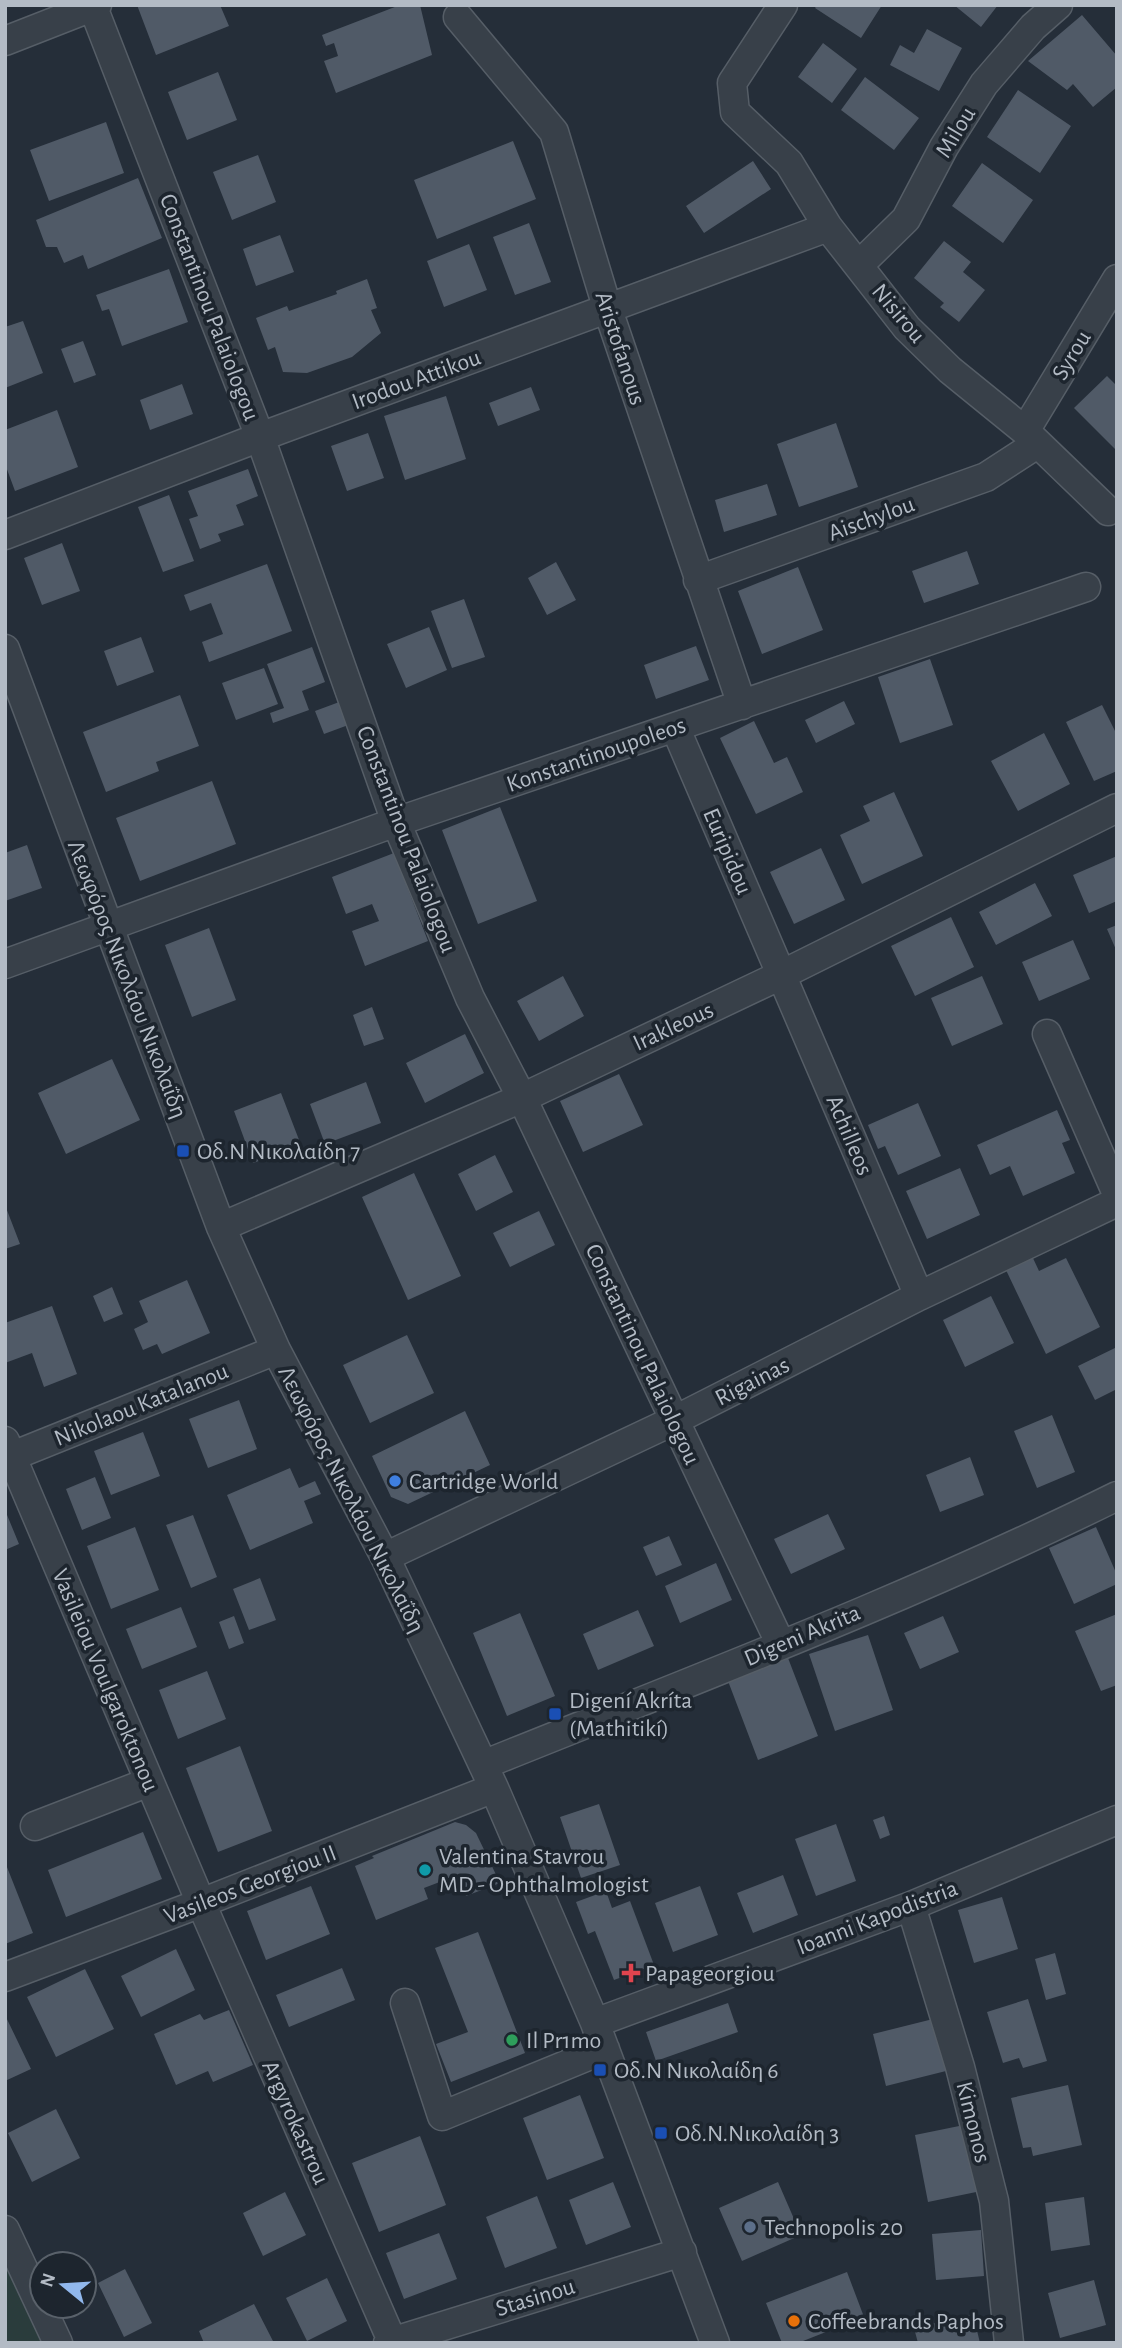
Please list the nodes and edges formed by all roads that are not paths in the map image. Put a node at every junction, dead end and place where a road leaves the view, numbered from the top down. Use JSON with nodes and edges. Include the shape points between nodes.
{"nodes":[{"id":1,"x":783,"y":5,"type":"edge"},
{"id":2,"x":1058,"y":5,"type":"edge"},
{"id":3,"x":95,"y":6,"type":"edge"},
{"id":4,"x":458,"y":17,"type":"dead end"},
{"id":5,"x":5,"y":41,"type":"edge"},
{"id":6,"x":828,"y":227,"type":"junction"},
{"id":7,"x":859,"y":265,"type":"junction"},
{"id":8,"x":1117,"y":279,"type":"edge"},
{"id":9,"x":607,"y":307,"type":"junction"},
{"id":10,"x":260,"y":437,"type":"junction"},
{"id":11,"x":1031,"y":437,"type":"junction"},
{"id":12,"x":1108,"y":511,"type":"dead end"},
{"id":13,"x":5,"y":535,"type":"edge"},
{"id":14,"x":698,"y":580,"type":"junction"},
{"id":15,"x":1086,"y":587,"type":"dead end"},
{"id":16,"x":5,"y":649,"type":"edge"},
{"id":17,"x":742,"y":705,"type":"junction"},
{"id":18,"x":675,"y":727,"type":"junction"},
{"id":19,"x":1117,"y":808,"type":"edge"},
{"id":20,"x":396,"y":821,"type":"junction"},
{"id":21,"x":108,"y":928,"type":"junction"},
{"id":22,"x":5,"y":964,"type":"edge"},
{"id":23,"x":781,"y":975,"type":"junction"},
{"id":24,"x":1047,"y":1034,"type":"dead end"},
{"id":25,"x":522,"y":1098,"type":"junction"},
{"id":26,"x":1117,"y":1194,"type":"edge"},
{"id":27,"x":1117,"y":1202,"type":"edge"},
{"id":28,"x":221,"y":1227,"type":"junction"},
{"id":29,"x":919,"y":1296,"type":"junction"},
{"id":30,"x":276,"y":1350,"type":"junction"},
{"id":31,"x":675,"y":1420,"type":"junction"},
{"id":32,"x":7,"y":1452,"type":"edge"},
{"id":33,"x":1117,"y":1496,"type":"edge"},
{"id":34,"x":386,"y":1557,"type":"junction"},
{"id":35,"x":781,"y":1645,"type":"junction"},
{"id":36,"x":489,"y":1776,"type":"junction"},
{"id":37,"x":149,"y":1782,"type":"junction"},
{"id":38,"x":1117,"y":1820,"type":"edge"},
{"id":39,"x":35,"y":1826,"type":"dead end"},
{"id":40,"x":201,"y":1903,"type":"junction"},
{"id":41,"x":911,"y":1906,"type":"junction"},
{"id":42,"x":5,"y":1977,"type":"edge"},
{"id":43,"x":405,"y":2003,"type":"dead end"},
{"id":44,"x":600,"y":2036,"type":"junction"},
{"id":45,"x":5,"y":2230,"type":"edge"},
{"id":46,"x":682,"y":2252,"type":"junction"},
{"id":47,"x":390,"y":2342,"type":"edge"},
{"id":48,"x":58,"y":2343,"type":"edge"},
{"id":49,"x":715,"y":2343,"type":"edge"},
{"id":50,"x":1009,"y":2343,"type":"edge"}],
"edges":[{"from":1,"to":6,"type":"street","name":"Nisirou","via":[[732,83],[736,112],[789,163]]},
{"from":2,"to":7,"type":"street","name":"Milou","via":[[984,84],[906,219]]},
{"from":3,"to":5,"type":"street"},
{"from":3,"to":10,"type":"street","name":"Constantinou Palaiologou"},
{"from":4,"to":9,"type":"street","name":"Aristofanous","via":[[554,132]]},
{"from":6,"to":7,"type":"street","name":"Nisirou"},
{"from":6,"to":9,"type":"street","name":"Irodou Attikou"},
{"from":7,"to":11,"type":"street","name":"Nisirou","via":[[907,328]]},
{"from":8,"to":11,"type":"street","name":"Syrou"},
{"from":9,"to":10,"type":"street","name":"Irodou Attikou"},
{"from":9,"to":14,"type":"street","name":"Aristofanous"},
{"from":10,"to":13,"type":"street","name":"Irodou Attikou"},
{"from":10,"to":20,"type":"street","name":"Constantinou Palaiologou"},
{"from":11,"to":12,"type":"street","name":"Nisirou"},
{"from":11,"to":14,"type":"street","name":"Aischylou","via":[[986,477]]},
{"from":14,"to":17,"type":"street","name":"Aristofanous"},
{"from":15,"to":17,"type":"street","name":"Konstantinoupoleos"},
{"from":16,"to":21,"type":"street","name":"Λεωφόρος Νικολάου Νικολαΐδη"},
{"from":17,"to":18,"type":"street","name":"Konstantinoupoleos"},
{"from":18,"to":20,"type":"street","name":"Konstantinoupoleos"},
{"from":18,"to":23,"type":"street","name":"Euripidou"},
{"from":19,"to":23,"type":"street","name":"Irakleous"},
{"from":20,"to":21,"type":"street","name":"Konstantinoupoleos"},
{"from":20,"to":25,"type":"street","name":"Constantinou Palaiologou","via":[[470,998]]},
{"from":21,"to":22,"type":"street","name":"Konstantinoupoleos"},
{"from":21,"to":28,"type":"street","name":"Λεωφόρος Νικολάου Νικολαΐδη"},
{"from":23,"to":25,"type":"street","name":"Irakleous"},
{"from":23,"to":29,"type":"street","name":"Achilleos"},
{"from":24,"to":26,"type":"street"},
{"from":25,"to":28,"type":"street","name":"Irakleous"},
{"from":25,"to":31,"type":"street","name":"Constantinou Palaiologou"},
{"from":27,"to":29,"type":"street","name":"Rigainas"},
{"from":28,"to":30,"type":"street","name":"Λεωφόρος Νικολάου Νικολαΐδη"},
{"from":29,"to":31,"type":"street","name":"Rigainas"},
{"from":30,"to":32,"type":"street","name":"Nikolaou Katalanou"},
{"from":30,"to":34,"type":"street","name":"Λεωφόρος Νικολάου Νικολαΐδη"},
{"from":31,"to":34,"type":"street","name":"Rigainas"},
{"from":31,"to":35,"type":"street","name":"Constantinou Palaiologou"},
{"from":32,"to":37,"type":"street","name":"Vasileiou Voulgaroktonou"},
{"from":33,"to":35,"type":"street","name":"Digeni Akrita"},
{"from":34,"to":36,"type":"street","name":"Λεωφόρος Νικολάου Νικολαΐδη"},
{"from":35,"to":36,"type":"street","name":"Digeni Akrita"},
{"from":36,"to":40,"type":"street","name":"Vasileos Georgiou II"},
{"from":36,"to":44,"type":"street","name":"Λεωφόρος Νικολάου Νικολαΐδη"},
{"from":37,"to":39,"type":"street"},
{"from":37,"to":40,"type":"street","name":"Vasileiou Voulgaroktonou"},
{"from":38,"to":41,"type":"street","name":"Ioanni Kapodistria"},
{"from":40,"to":42,"type":"street","name":"Vasileos Georgiou II"},
{"from":40,"to":47,"type":"street","name":"Argyrokastrou"},
{"from":41,"to":44,"type":"street","name":"Ioanni Kapodistria"},
{"from":41,"to":50,"type":"street","name":"Kimonos","via":[[960,2067],[994,2201]]},
{"from":43,"to":44,"type":"street","name":"Ioanni Kapodistria","via":[[442,2116]]},
{"from":44,"to":46,"type":"street","name":"Λεωφόρος Νικολάου Νικολαΐδη"},
{"from":45,"to":48,"type":"street"},
{"from":46,"to":47,"type":"street","name":"Stasinou"},
{"from":46,"to":49,"type":"street","name":"Λεωφόρος Νικολάου Νικολαΐδη"}]}
